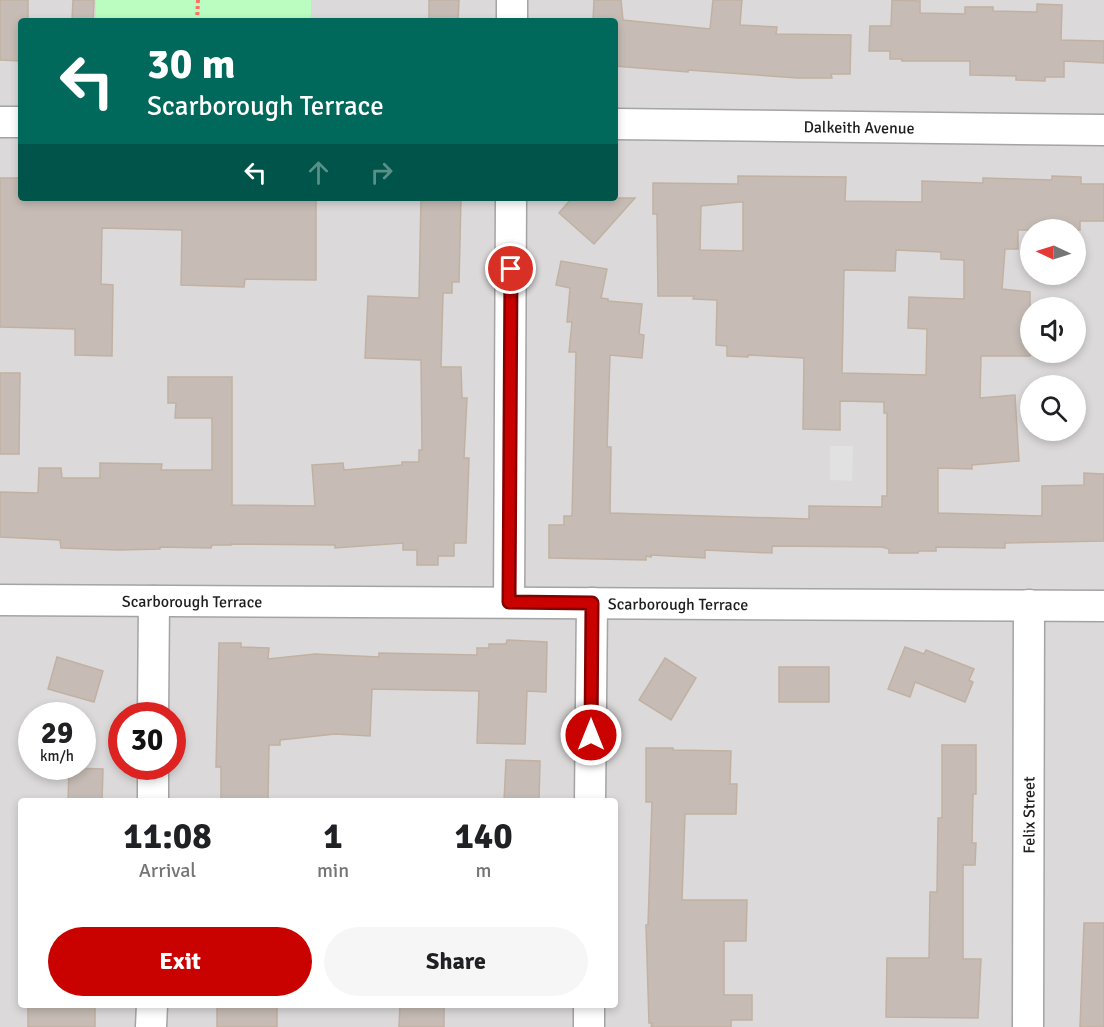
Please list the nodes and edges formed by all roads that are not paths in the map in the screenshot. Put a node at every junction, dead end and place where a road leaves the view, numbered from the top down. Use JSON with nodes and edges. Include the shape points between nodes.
{"nodes":[{"id":1,"x":512,"y":0,"type":"edge"},
{"id":2,"x":512,"y":18,"type":"edge"},
{"id":3,"x":0,"y":122,"type":"edge"},
{"id":4,"x":18,"y":122,"type":"edge"},
{"id":5,"x":618,"y":124,"type":"edge"},
{"id":6,"x":1104,"y":130,"type":"edge"},
{"id":7,"x":511,"y":201,"type":"edge"},
{"id":8,"x":0,"y":600,"type":"edge"},
{"id":9,"x":154,"y":601,"type":"junction"},
{"id":10,"x":509,"y":602,"type":"junction"},
{"id":11,"x":592,"y":603,"type":"junction"},
{"id":12,"x":1029,"y":605,"type":"junction"},
{"id":13,"x":1104,"y":606,"type":"edge"},
{"id":14,"x":153,"y":702,"type":"edge"},
{"id":15,"x":153,"y":780,"type":"edge"},
{"id":16,"x":153,"y":798,"type":"edge"},
{"id":17,"x":590,"y":798,"type":"edge"},
{"id":18,"x":152,"y":1008,"type":"edge"},
{"id":19,"x":589,"y":1008,"type":"edge"},
{"id":20,"x":151,"y":1027,"type":"edge"},
{"id":21,"x":589,"y":1027,"type":"edge"},
{"id":22,"x":1028,"y":1027,"type":"edge"}],
"edges":[{"from":1,"to":2,"type":"street"},
{"from":3,"to":4,"type":"street"},
{"from":5,"to":6,"type":"street","name":"Dalkeith Avenue"},
{"from":7,"to":10,"type":"street"},
{"from":8,"to":9,"type":"street","name":"Scarborough Terrace"},
{"from":9,"to":10,"type":"street","name":"Scarborough Terrace"},
{"from":9,"to":14,"type":"street"},
{"from":10,"to":11,"type":"street","name":"Scarborough Terrace"},
{"from":11,"to":12,"type":"street","name":"Scarborough Terrace"},
{"from":11,"to":17,"type":"street"},
{"from":12,"to":13,"type":"street","name":"Scarborough Terrace"},
{"from":12,"to":22,"type":"street","name":"Felix Street"},
{"from":15,"to":16,"type":"street"},
{"from":18,"to":20,"type":"street"},
{"from":19,"to":21,"type":"street"}]}
